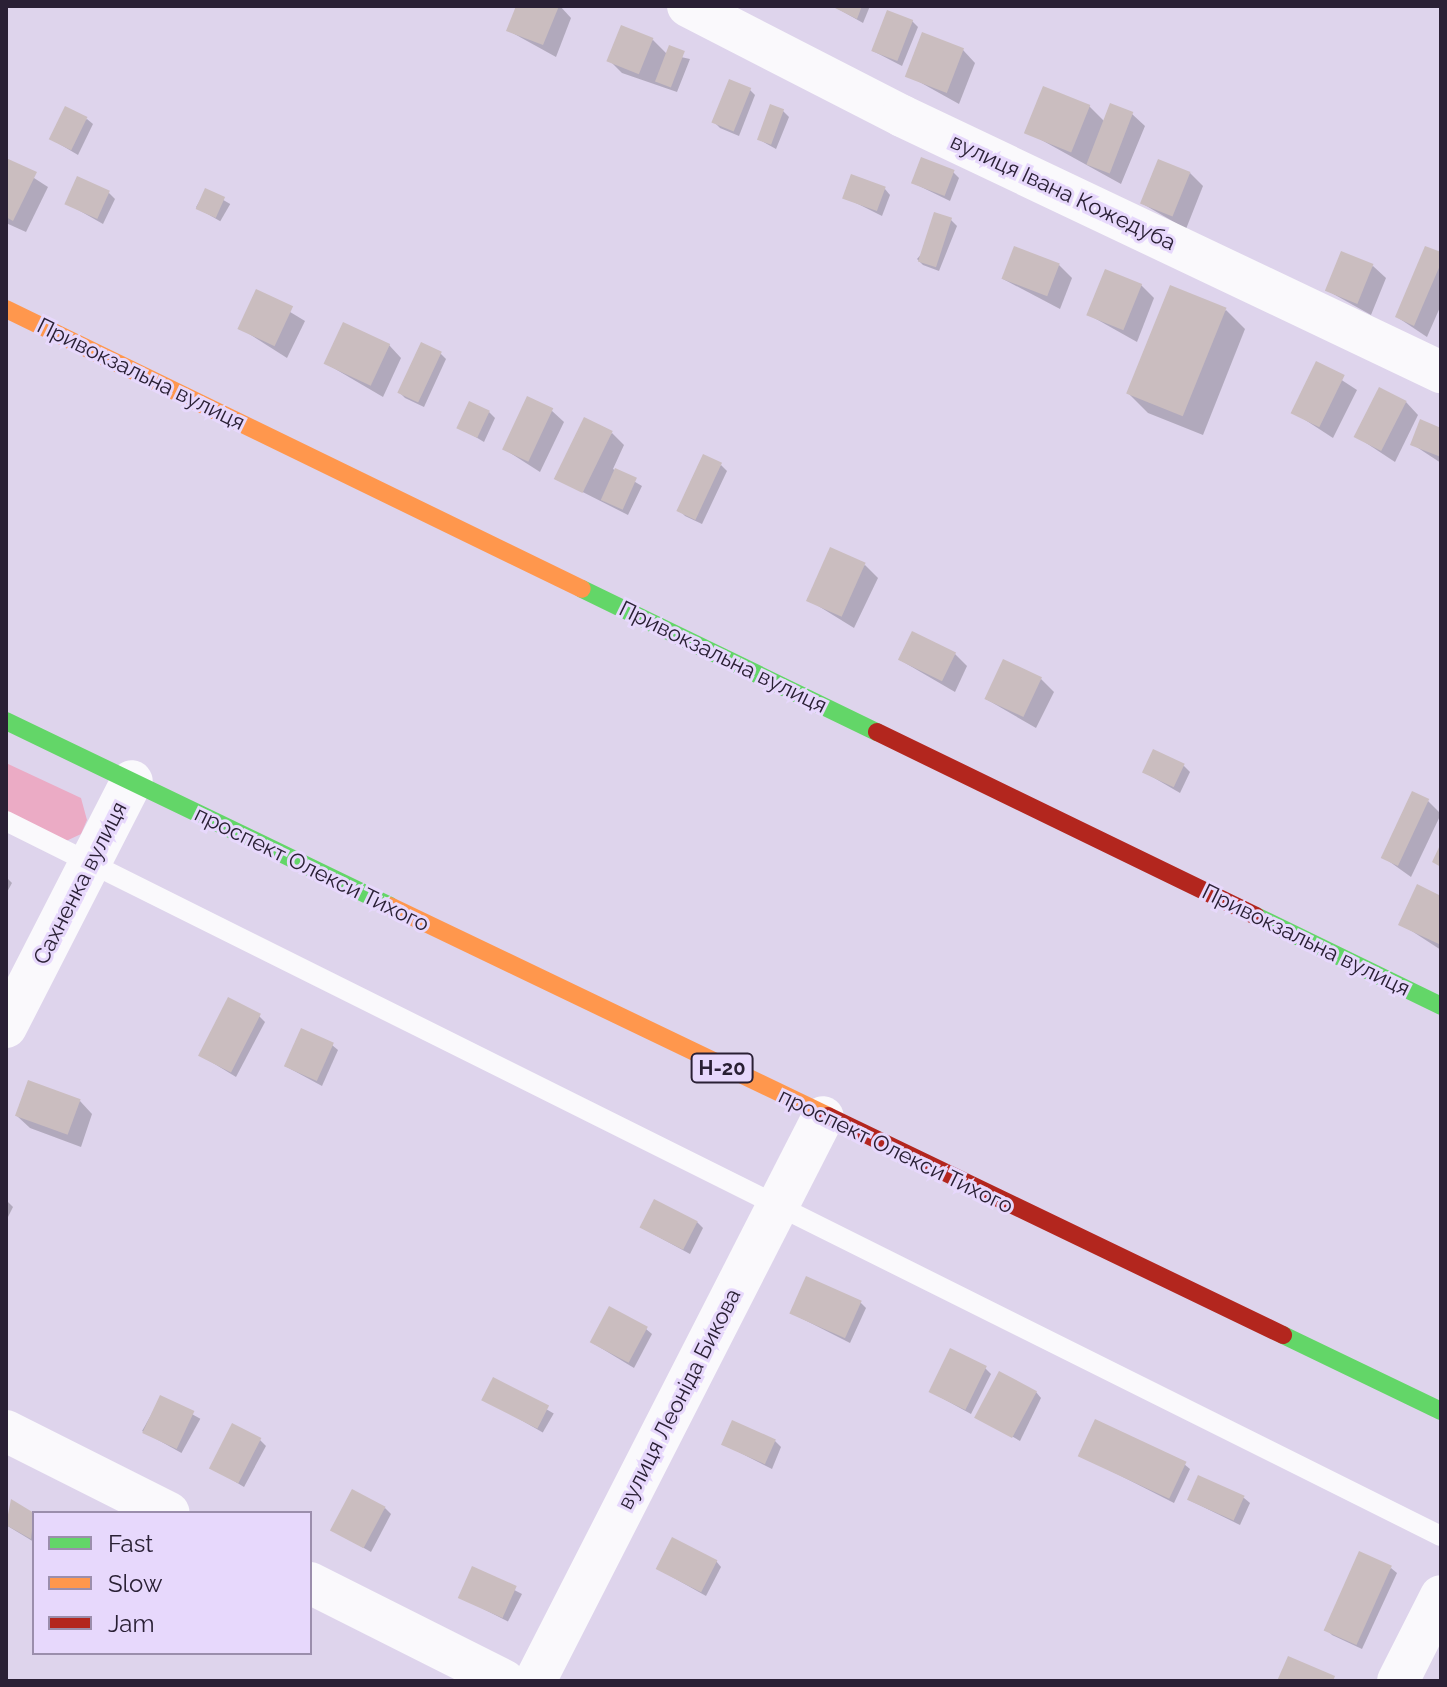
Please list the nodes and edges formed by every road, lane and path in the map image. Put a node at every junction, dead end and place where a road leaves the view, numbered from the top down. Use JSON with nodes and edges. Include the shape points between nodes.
{"nodes":[{"id":1,"x":688,"y":6,"type":"edge"},
{"id":2,"x":6,"y":309,"type":"edge"},
{"id":3,"x":1441,"y":372,"type":"edge"},
{"id":4,"x":6,"y":721,"type":"edge"},
{"id":5,"x":132,"y":781,"type":"junction"},
{"id":6,"x":6,"y":821,"type":"edge"},
{"id":7,"x":90,"y":863,"type":"junction"},
{"id":8,"x":1441,"y":1006,"type":"edge"},
{"id":9,"x":6,"y":1027,"type":"edge"},
{"id":10,"x":823,"y":1117,"type":"junction"},
{"id":11,"x":778,"y":1205,"type":"junction"},
{"id":12,"x":1441,"y":1411,"type":"edge"},
{"id":13,"x":6,"y":1431,"type":"edge"},
{"id":14,"x":165,"y":1511,"type":"edge"},
{"id":15,"x":1441,"y":1536,"type":"edge"},
{"id":16,"x":312,"y":1584,"type":"edge"},
{"id":17,"x":1441,"y":1596,"type":"edge"},
{"id":18,"x":505,"y":1681,"type":"edge"},
{"id":19,"x":535,"y":1681,"type":"edge"},
{"id":20,"x":1398,"y":1681,"type":"edge"}],
"edges":[{"from":1,"to":3,"type":"street","name":"вулиця Івана Кожедуба","via":[[902,116]]},
{"from":2,"to":8,"type":"main road","name":"Привокзальна вулиця"},
{"from":4,"to":5,"type":"main road","name":"проспект Олекси Тихого","number":"Н-20"},
{"from":5,"to":7,"type":"street","name":"Сахненка вулиця"},
{"from":5,"to":10,"type":"main road","name":"проспект Олекси Тихого","number":"Н-20"},
{"from":6,"to":7,"type":"lane"},
{"from":7,"to":9,"type":"street","name":"Сахненка вулиця"},
{"from":7,"to":11,"type":"lane"},
{"from":10,"to":11,"type":"street","name":"вулиця Леоніда Бикова"},
{"from":10,"to":12,"type":"main road","name":"проспект Олекси Тихого","number":"Н-20"},
{"from":11,"to":15,"type":"lane"},
{"from":11,"to":19,"type":"street","name":"вулиця Леоніда Бикова"},
{"from":13,"to":14,"type":"street"},
{"from":16,"to":18,"type":"street"},
{"from":17,"to":20,"type":"street"}]}
